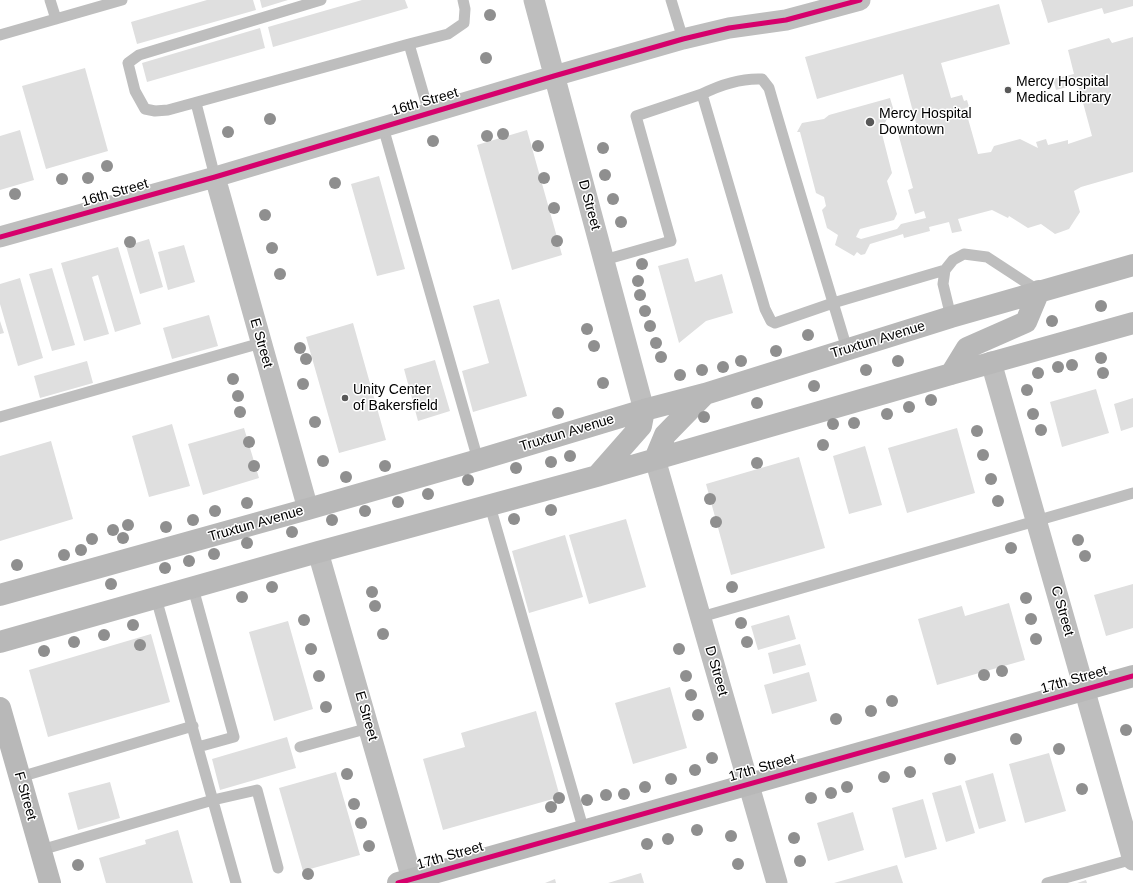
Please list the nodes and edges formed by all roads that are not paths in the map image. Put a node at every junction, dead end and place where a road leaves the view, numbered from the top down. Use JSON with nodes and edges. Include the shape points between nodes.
{"nodes":[{"id":1,"x":50,"y":0,"type":"edge"},
{"id":2,"x":122,"y":0,"type":"edge"},
{"id":3,"x":321,"y":0,"type":"edge"},
{"id":4,"x":462,"y":0,"type":"edge"},
{"id":5,"x":534,"y":0,"type":"edge"},
{"id":6,"x":671,"y":0,"type":"edge"},
{"id":7,"x":860,"y":0,"type":"edge"},
{"id":8,"x":56,"y":19,"type":"junction"},
{"id":9,"x":0,"y":35,"type":"edge"},
{"id":10,"x":683,"y":39,"type":"junction"},
{"id":11,"x":409,"y":44,"type":"junction"},
{"id":12,"x":554,"y":76,"type":"junction"},
{"id":13,"x":702,"y":94,"type":"junction"},
{"id":14,"x":196,"y":103,"type":"junction"},
{"id":15,"x":429,"y":113,"type":"junction"},
{"id":16,"x":383,"y":127,"type":"junction"},
{"id":17,"x":215,"y":177,"type":"junction"},
{"id":18,"x":0,"y":237,"type":"edge"},
{"id":19,"x":604,"y":260,"type":"junction"},
{"id":20,"x":1133,"y":265,"type":"edge"},
{"id":21,"x":945,"y":270,"type":"junction"},
{"id":22,"x":1039,"y":291,"type":"junction"},
{"id":23,"x":833,"y":302,"type":"junction"},
{"id":24,"x":951,"y":317,"type":"junction"},
{"id":25,"x":1133,"y":322,"type":"edge"},
{"id":26,"x":261,"y":343,"type":"junction"},
{"id":27,"x":847,"y":349,"type":"junction"},
{"id":28,"x":991,"y":362,"type":"junction"},
{"id":29,"x":951,"y":374,"type":"junction"},
{"id":30,"x":705,"y":394,"type":"junction"},
{"id":31,"x":644,"y":410,"type":"junction"},
{"id":32,"x":0,"y":417,"type":"edge"},
{"id":33,"x":478,"y":460,"type":"junction"},
{"id":34,"x":655,"y":460,"type":"junction"},
{"id":35,"x":597,"y":476,"type":"junction"},
{"id":36,"x":1133,"y":493,"type":"edge"},
{"id":37,"x":490,"y":506,"type":"junction"},
{"id":38,"x":308,"y":509,"type":"junction"},
{"id":39,"x":1037,"y":521,"type":"junction"},
{"id":40,"x":318,"y":552,"type":"junction"},
{"id":41,"x":193,"y":588,"type":"junction"},
{"id":42,"x":0,"y":595,"type":"edge"},
{"id":43,"x":156,"y":598,"type":"junction"},
{"id":44,"x":701,"y":617,"type":"junction"},
{"id":45,"x":0,"y":642,"type":"edge"},
{"id":46,"x":1133,"y":676,"type":"edge"},
{"id":47,"x":1085,"y":689,"type":"junction"},
{"id":48,"x":0,"y":708,"type":"edge"},
{"id":49,"x":193,"y":726,"type":"junction"},
{"id":50,"x":369,"y":728,"type":"junction"},
{"id":51,"x":198,"y":747,"type":"junction"},
{"id":52,"x":300,"y":747,"type":"dead end"},
{"id":53,"x":20,"y":777,"type":"junction"},
{"id":54,"x":749,"y":784,"type":"junction"},
{"id":55,"x":213,"y":800,"type":"junction"},
{"id":56,"x":584,"y":831,"type":"junction"},
{"id":57,"x":41,"y":850,"type":"junction"},
{"id":58,"x":1133,"y":859,"type":"edge"},
{"id":59,"x":278,"y":868,"type":"dead end"},
{"id":60,"x":405,"y":881,"type":"edge"},
{"id":61,"x":50,"y":883,"type":"edge"},
{"id":62,"x":236,"y":883,"type":"edge"},
{"id":63,"x":777,"y":883,"type":"edge"},
{"id":64,"x":1047,"y":883,"type":"edge"}],
"edges":[{"from":1,"to":8,"type":"lane"},
{"from":2,"to":8,"type":"lane"},
{"from":3,"to":14,"type":"lane","via":[[139,55],[128,63],[135,91],[145,109],[168,110]]},
{"from":4,"to":11,"type":"lane","via":[[466,9],[464,23],[448,34]]},
{"from":5,"to":12,"type":"street","name":"D Street"},
{"from":6,"to":10,"type":"lane"},
{"from":7,"to":10,"type":"street","name":"16th Street","via":[[786,20],[729,28]]},
{"from":8,"to":9,"type":"lane"},
{"from":10,"to":12,"type":"street","name":"16th Street"},
{"from":11,"to":14,"type":"lane"},
{"from":11,"to":15,"type":"lane"},
{"from":12,"to":15,"type":"street","name":"16th Street"},
{"from":12,"to":19,"type":"street","name":"D Street"},
{"from":13,"to":19,"type":"lane","via":[[636,116],[671,241]]},
{"from":13,"to":23,"type":"lane","via":[[715,87],[749,79],[762,79],[769,88]]},
{"from":13,"to":23,"type":"lane","via":[[765,309],[772,321],[775,323]]},
{"from":14,"to":17,"type":"lane"},
{"from":15,"to":16,"type":"street","name":"16th Street"},
{"from":16,"to":17,"type":"street","name":"16th Street"},
{"from":16,"to":33,"type":"lane"},
{"from":17,"to":18,"type":"street","name":"16th Street"},
{"from":17,"to":26,"type":"street","name":"E Street"},
{"from":19,"to":31,"type":"street","name":"D Street"},
{"from":20,"to":22,"type":"main road","name":"Truxtun Avenue"},
{"from":21,"to":22,"type":"lane","via":[[953,260],[964,254],[987,257]]},
{"from":21,"to":23,"type":"lane"},
{"from":21,"to":24,"type":"lane","via":[[944,284]]},
{"from":22,"to":24,"type":"main road","name":"Truxtun Avenue"},
{"from":22,"to":29,"type":"main road","via":[[1026,322],[967,348]]},
{"from":23,"to":27,"type":"lane"},
{"from":24,"to":27,"type":"main road","name":"Truxtun Avenue"},
{"from":25,"to":28,"type":"main road"},
{"from":26,"to":32,"type":"lane"},
{"from":26,"to":38,"type":"street","name":"E Street"},
{"from":27,"to":30,"type":"main road","name":"Truxtun Avenue"},
{"from":28,"to":29,"type":"main road"},
{"from":28,"to":39,"type":"street","name":"C Street"},
{"from":29,"to":34,"type":"main road"},
{"from":30,"to":31,"type":"main road","name":"Truxtun Avenue"},
{"from":30,"to":34,"type":"main road","via":[[666,434]]},
{"from":31,"to":33,"type":"main road","name":"Truxtun Avenue"},
{"from":31,"to":35,"type":"main road","via":[[641,426]]},
{"from":33,"to":38,"type":"main road","name":"Truxtun Avenue"},
{"from":34,"to":35,"type":"main road"},
{"from":34,"to":44,"type":"street","name":"D Street"},
{"from":35,"to":37,"type":"main road"},
{"from":36,"to":39,"type":"lane"},
{"from":37,"to":40,"type":"main road"},
{"from":37,"to":56,"type":"lane"},
{"from":38,"to":42,"type":"main road","name":"Truxtun Avenue"},
{"from":39,"to":44,"type":"lane"},
{"from":39,"to":47,"type":"street","name":"C Street"},
{"from":40,"to":41,"type":"main road"},
{"from":40,"to":50,"type":"street","name":"E Street"},
{"from":41,"to":43,"type":"main road"},
{"from":41,"to":51,"type":"lane","via":[[234,737]]},
{"from":43,"to":45,"type":"main road"},
{"from":43,"to":49,"type":"lane"},
{"from":44,"to":54,"type":"street","name":"D Street"},
{"from":46,"to":47,"type":"main road","name":"17th Street"},
{"from":47,"to":54,"type":"main road","name":"17th Street"},
{"from":47,"to":58,"type":"street","name":"C Street"},
{"from":48,"to":53,"type":"main road","name":"F Street"},
{"from":49,"to":51,"type":"lane"},
{"from":49,"to":53,"type":"lane"},
{"from":50,"to":52,"type":"lane"},
{"from":50,"to":60,"type":"street","name":"E Street"},
{"from":51,"to":55,"type":"lane"},
{"from":53,"to":57,"type":"main road","name":"F Street"},
{"from":54,"to":56,"type":"main road","name":"17th Street"},
{"from":54,"to":63,"type":"street","name":"D Street"},
{"from":55,"to":57,"type":"lane"},
{"from":55,"to":59,"type":"lane","via":[[257,790]]},
{"from":55,"to":62,"type":"lane"},
{"from":56,"to":60,"type":"main road","name":"17th Street"},
{"from":57,"to":61,"type":"main road","name":"F Street"},
{"from":58,"to":64,"type":"lane"}]}
